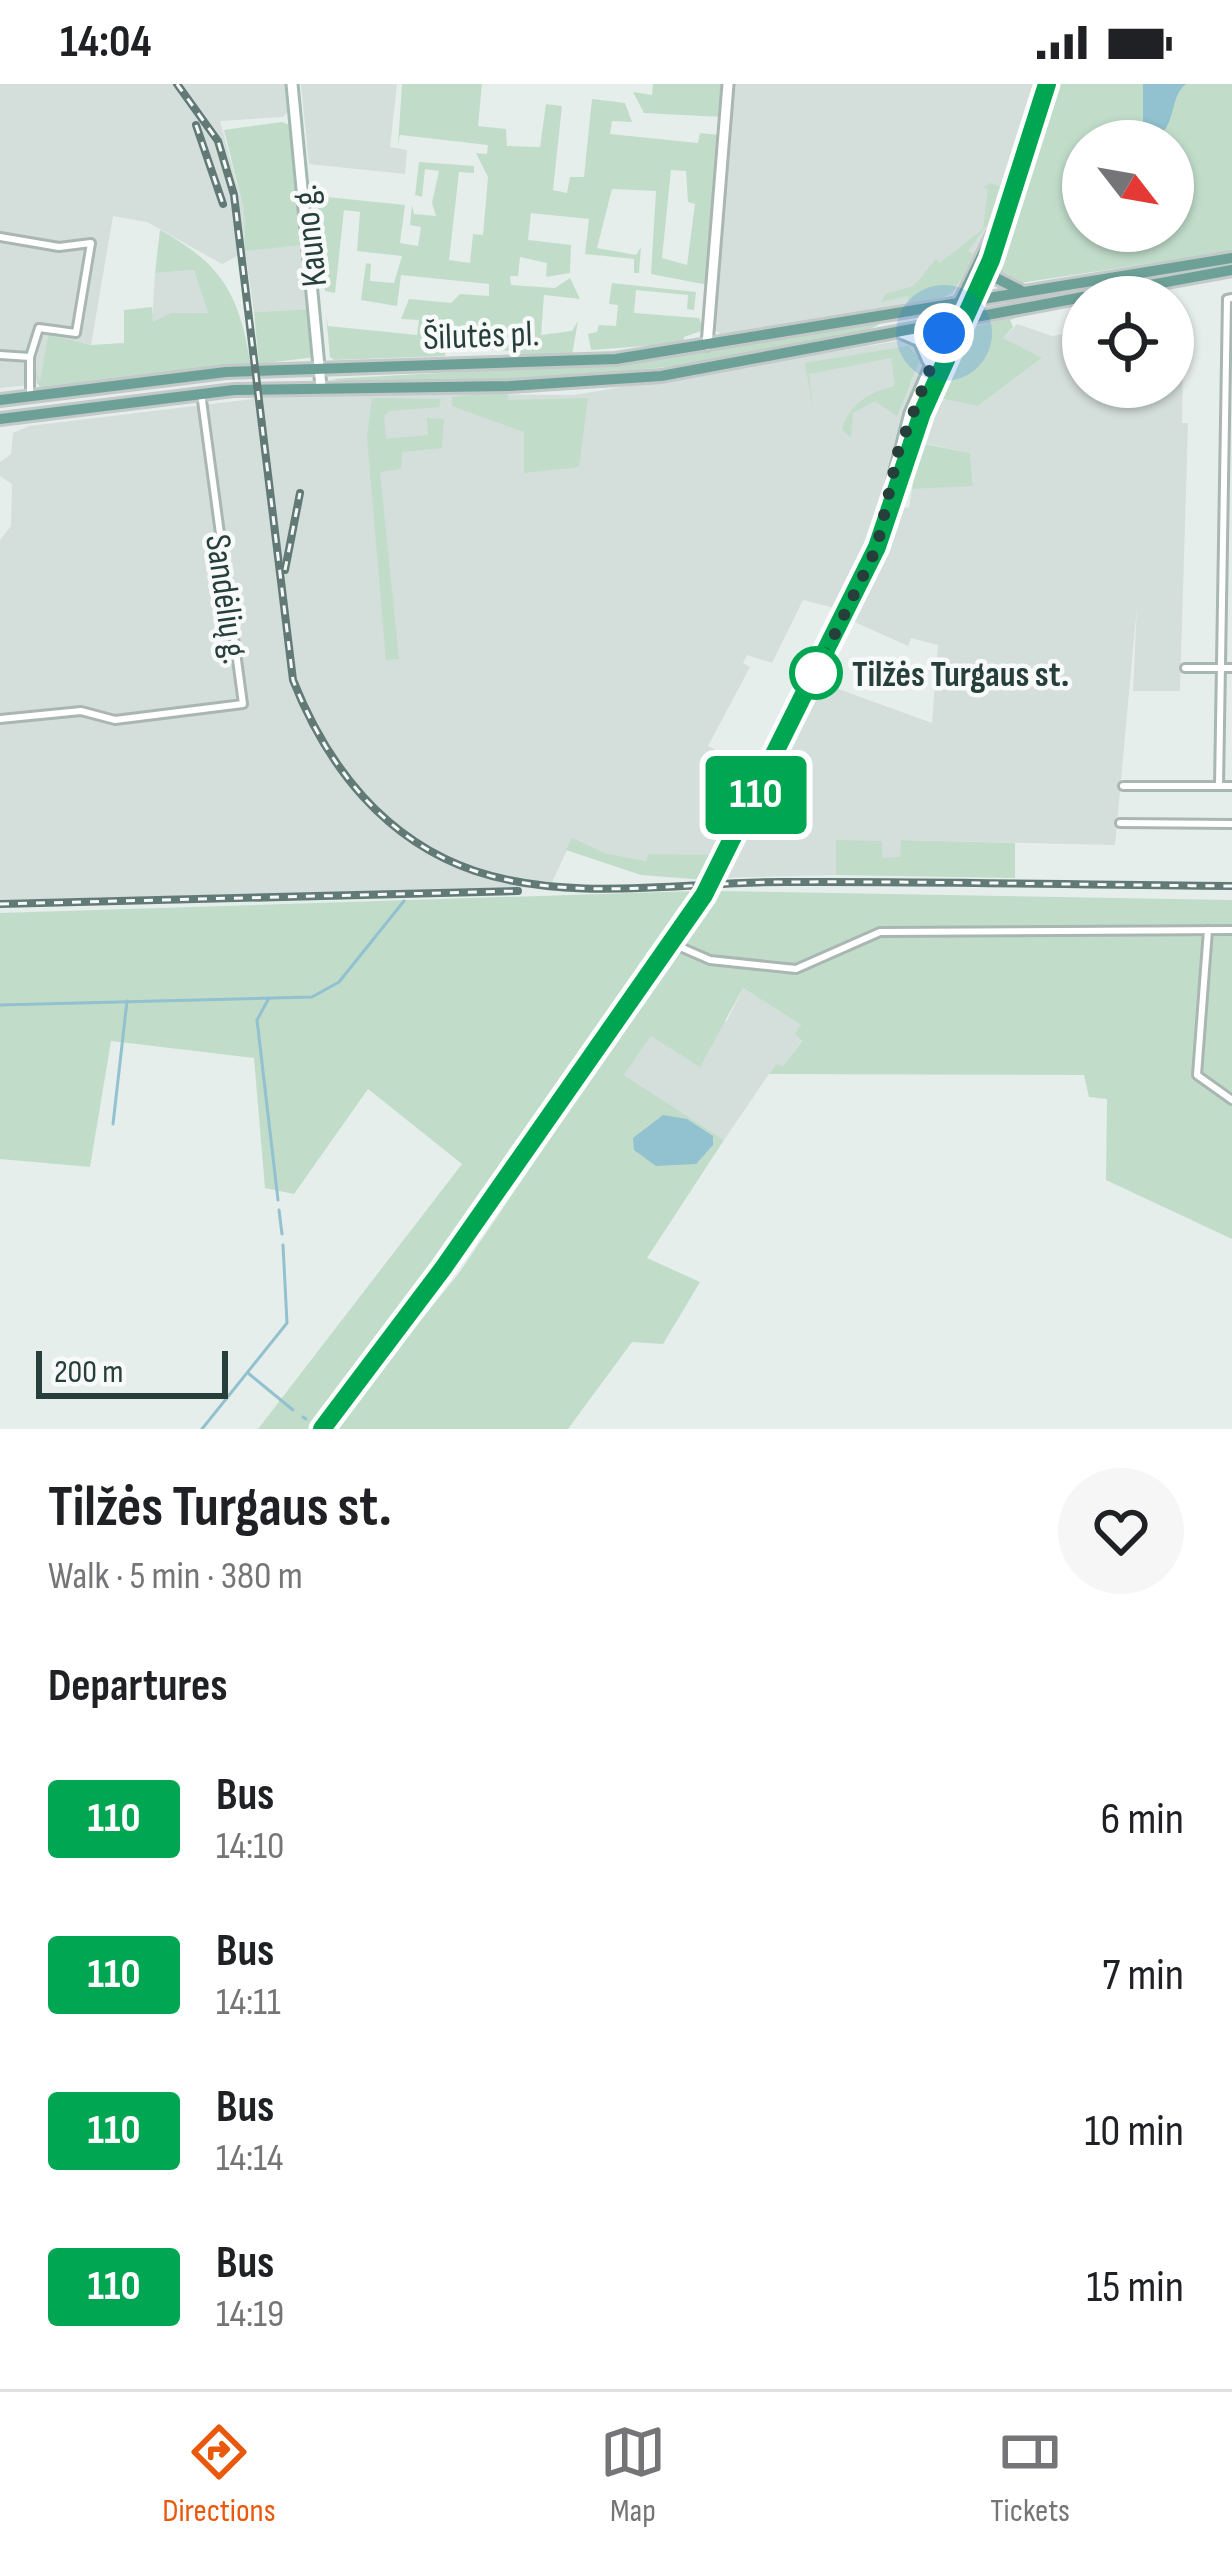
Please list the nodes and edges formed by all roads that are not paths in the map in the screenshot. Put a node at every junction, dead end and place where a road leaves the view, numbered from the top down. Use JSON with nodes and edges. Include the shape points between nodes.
{"nodes":[{"id":1,"x":292,"y":84,"type":"edge"},
{"id":2,"x":728,"y":84,"type":"edge"},
{"id":3,"x":1047,"y":84,"type":"edge"},
{"id":4,"x":1001,"y":222,"type":"junction"},
{"id":5,"x":0,"y":237,"type":"edge"},
{"id":6,"x":1232,"y":258,"type":"edge"},
{"id":7,"x":991,"y":260,"type":"junction"},
{"id":8,"x":1232,"y":270,"type":"edge"},
{"id":9,"x":1194,"y":277,"type":"edge"},
{"id":10,"x":1023,"y":291,"type":"junction"},
{"id":11,"x":974,"y":298,"type":"junction"},
{"id":12,"x":1229,"y":298,"type":"edge"},
{"id":13,"x":960,"y":301,"type":"junction"},
{"id":14,"x":1062,"y":301,"type":"edge"},
{"id":15,"x":957,"y":320,"type":"junction"},
{"id":16,"x":902,"y":333,"type":"junction"},
{"id":17,"x":707,"y":345,"type":"junction"},
{"id":18,"x":0,"y":355,"type":"edge"},
{"id":19,"x":30,"y":357,"type":"junction"},
{"id":20,"x":928,"y":366,"type":"junction"},
{"id":21,"x":321,"y":369,"type":"junction"},
{"id":22,"x":200,"y":375,"type":"junction"},
{"id":23,"x":321,"y":387,"type":"junction"},
{"id":24,"x":201,"y":393,"type":"junction"},
{"id":25,"x":30,"y":396,"type":"junction"},
{"id":26,"x":0,"y":400,"type":"edge"},
{"id":27,"x":0,"y":419,"type":"edge"},
{"id":28,"x":889,"y":507,"type":"junction"},
{"id":29,"x":1185,"y":668,"type":"dead end"},
{"id":30,"x":1221,"y":668,"type":"junction"},
{"id":31,"x":1232,"y":668,"type":"edge"},
{"id":32,"x":0,"y":719,"type":"edge"},
{"id":33,"x":1123,"y":786,"type":"dead end"},
{"id":34,"x":1219,"y":786,"type":"junction"},
{"id":35,"x":1232,"y":787,"type":"edge"},
{"id":36,"x":1120,"y":824,"type":"dead end"},
{"id":37,"x":1232,"y":824,"type":"edge"},
{"id":38,"x":1208,"y":930,"type":"junction"},
{"id":39,"x":1232,"y":930,"type":"edge"},
{"id":40,"x":671,"y":944,"type":"junction"},
{"id":41,"x":1232,"y":1100,"type":"edge"},
{"id":42,"x":322,"y":1429,"type":"edge"}],
"edges":[{"from":1,"to":21,"type":"main road","name":"Kauno g."},
{"from":2,"to":17,"type":"main road"},
{"from":3,"to":4,"type":"main road"},
{"from":4,"to":7,"type":"main road"},
{"from":4,"to":13,"type":"main road"},
{"from":5,"to":19,"type":"street","via":[[92,244],[76,333],[39,328]]},
{"from":6,"to":10,"type":"main road","name":"Šilutės pl."},
{"from":7,"to":10,"type":"main road","via":[[999,281]]},
{"from":7,"to":11,"type":"main road"},
{"from":8,"to":9,"type":"main road","name":"Šilutės pl."},
{"from":10,"to":11,"type":"main road","name":"Šilutės pl."},
{"from":11,"to":13,"type":"main road","name":"Šilutės pl."},
{"from":11,"to":15,"type":"main road"},
{"from":12,"to":30,"type":"street"},
{"from":13,"to":15,"type":"main road"},
{"from":13,"to":17,"type":"main road","name":"Šilutės pl."},
{"from":14,"to":15,"type":"main road","name":"Šilutės pl."},
{"from":15,"to":16,"type":"main road","name":"Šilutės pl."},
{"from":15,"to":20,"type":"main road"},
{"from":15,"to":28,"type":"main road"},
{"from":16,"to":20,"type":"main road","via":[[919,341]]},
{"from":16,"to":23,"type":"main road","name":"Šilutės pl.","via":[[651,377]]},
{"from":17,"to":21,"type":"main road","name":"Šilutės pl.","via":[[616,359]]},
{"from":18,"to":19,"type":"street"},
{"from":19,"to":25,"type":"street"},
{"from":20,"to":28,"type":"main road"},
{"from":21,"to":22,"type":"main road","name":"Šilutės pl."},
{"from":21,"to":23,"type":"main road","name":"Kauno g."},
{"from":22,"to":24,"type":"main road"},
{"from":22,"to":25,"type":"main road","name":"Šilutės pl."},
{"from":23,"to":24,"type":"main road","name":"Šilutės pl."},
{"from":24,"to":27,"type":"main road","name":"Šilutės pl."},
{"from":24,"to":32,"type":"street","name":"Sandėlių g.","via":[[243,704],[115,720],[81,711]]},
{"from":25,"to":26,"type":"main road","name":"Šilutės pl."},
{"from":28,"to":40,"type":"main road","via":[[866,571],[709,887]]},
{"from":29,"to":30,"type":"street"},
{"from":30,"to":31,"type":"street"},
{"from":30,"to":34,"type":"street"},
{"from":33,"to":34,"type":"street"},
{"from":34,"to":35,"type":"street"},
{"from":36,"to":37,"type":"street"},
{"from":38,"to":39,"type":"street"},
{"from":38,"to":40,"type":"street","via":[[880,932],[796,969],[710,960]]},
{"from":38,"to":41,"type":"street","via":[[1197,1076]]},
{"from":40,"to":42,"type":"main road"}]}
